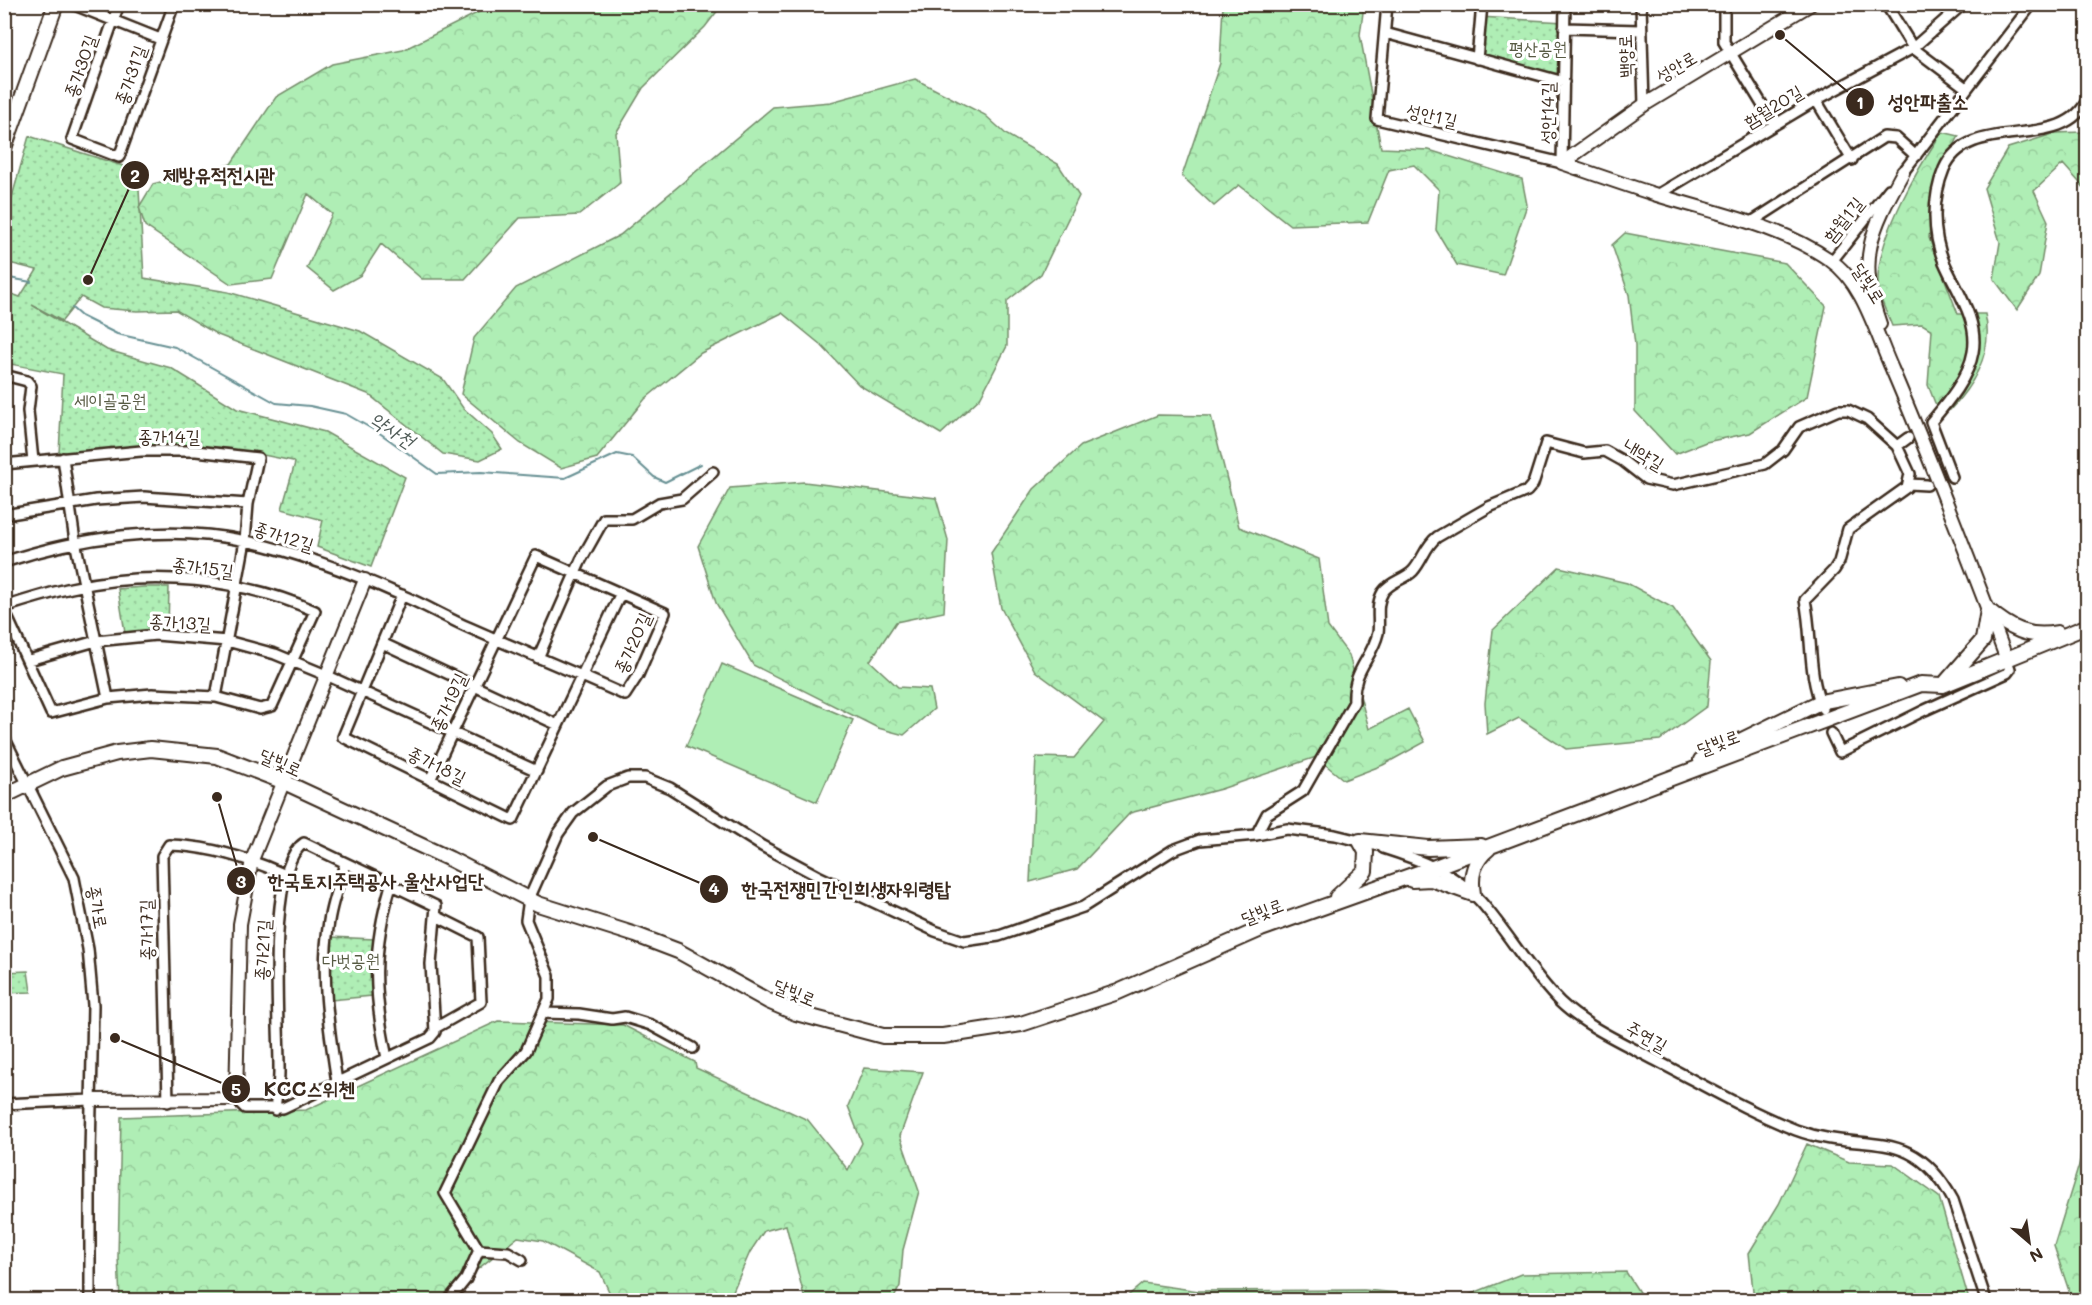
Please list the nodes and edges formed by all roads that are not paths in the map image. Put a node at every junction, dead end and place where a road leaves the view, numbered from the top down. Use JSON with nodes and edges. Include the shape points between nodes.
{"nodes":[{"id":1,"x":56,"y":4,"type":"edge"},
{"id":2,"x":72,"y":4,"type":"edge"},
{"id":3,"x":118,"y":4,"type":"edge"},
{"id":4,"x":174,"y":4,"type":"edge"},
{"id":5,"x":1387,"y":4,"type":"edge"},
{"id":6,"x":1482,"y":4,"type":"edge"},
{"id":7,"x":1565,"y":4,"type":"edge"},
{"id":8,"x":1641,"y":4,"type":"edge"},
{"id":9,"x":1724,"y":4,"type":"edge"},
{"id":10,"x":1810,"y":4,"type":"edge"},
{"id":11,"x":1886,"y":4,"type":"edge"},
{"id":12,"x":1963,"y":4,"type":"edge"},
{"id":13,"x":2032,"y":4,"type":"edge"},
{"id":14,"x":113,"y":20,"type":"junction"},
{"id":15,"x":1564,"y":28,"type":"junction"},
{"id":16,"x":1640,"y":30,"type":"junction"},
{"id":17,"x":1385,"y":33,"type":"junction"},
{"id":18,"x":160,"y":39,"type":"junction"},
{"id":19,"x":1913,"y":48,"type":"junction"},
{"id":20,"x":1730,"y":55,"type":"junction"},
{"id":21,"x":1477,"y":59,"type":"junction"},
{"id":22,"x":1564,"y":82,"type":"junction"},
{"id":23,"x":1966,"y":88,"type":"junction"},
{"id":24,"x":2088,"y":98,"type":"edge"},
{"id":25,"x":1816,"y":100,"type":"junction"},
{"id":26,"x":1644,"y":105,"type":"junction"},
{"id":27,"x":1774,"y":124,"type":"junction"},
{"id":28,"x":4,"y":148,"type":"edge"},
{"id":29,"x":1916,"y":156,"type":"junction"},
{"id":30,"x":119,"y":157,"type":"joint"},
{"id":31,"x":1852,"y":160,"type":"junction"},
{"id":32,"x":1562,"y":163,"type":"junction"},
{"id":33,"x":1903,"y":172,"type":"junction"},
{"id":34,"x":1657,"y":195,"type":"junction"},
{"id":35,"x":1750,"y":224,"type":"junction"},
{"id":36,"x":1832,"y":261,"type":"junction"},
{"id":37,"x":1888,"y":361,"type":"junction"},
{"id":38,"x":4,"y":375,"type":"edge"},
{"id":39,"x":1908,"y":438,"type":"dead end"},
{"id":40,"x":1897,"y":446,"type":"junction"},
{"id":41,"x":63,"y":458,"type":"junction"},
{"id":42,"x":33,"y":461,"type":"junction"},
{"id":43,"x":4,"y":464,"type":"edge"},
{"id":44,"x":713,"y":472,"type":"dead end"},
{"id":45,"x":1952,"y":477,"type":"dead end"},
{"id":46,"x":1909,"y":484,"type":"junction"},
{"id":47,"x":1927,"y":485,"type":"dead end"},
{"id":48,"x":69,"y":504,"type":"junction"},
{"id":49,"x":248,"y":504,"type":"junction"},
{"id":50,"x":4,"y":515,"type":"edge"},
{"id":51,"x":245,"y":541,"type":"junction"},
{"id":52,"x":75,"y":542,"type":"junction"},
{"id":53,"x":4,"y":562,"type":"edge"},
{"id":54,"x":576,"y":574,"type":"junction"},
{"id":55,"x":365,"y":580,"type":"junction"},
{"id":56,"x":84,"y":585,"type":"junction"},
{"id":57,"x":237,"y":588,"type":"junction"},
{"id":58,"x":402,"y":595,"type":"junction"},
{"id":59,"x":620,"y":595,"type":"junction"},
{"id":60,"x":4,"y":608,"type":"edge"},
{"id":61,"x":1988,"y":610,"type":"junction"},
{"id":62,"x":2084,"y":628,"type":"edge"},
{"id":63,"x":495,"y":639,"type":"junction"},
{"id":64,"x":96,"y":641,"type":"junction"},
{"id":65,"x":227,"y":641,"type":"junction"},
{"id":66,"x":382,"y":643,"type":"junction"},
{"id":67,"x":538,"y":658,"type":"junction"},
{"id":68,"x":29,"y":660,"type":"junction"},
{"id":69,"x":2007,"y":660,"type":"junction"},
{"id":70,"x":292,"y":662,"type":"junction"},
{"id":71,"x":326,"y":675,"type":"junction"},
{"id":72,"x":580,"y":675,"type":"junction"},
{"id":73,"x":1920,"y":684,"type":"junction"},
{"id":74,"x":1943,"y":685,"type":"junction"},
{"id":75,"x":475,"y":686,"type":"junction"},
{"id":76,"x":362,"y":691,"type":"junction"},
{"id":77,"x":216,"y":697,"type":"junction"},
{"id":78,"x":108,"y":698,"type":"junction"},
{"id":79,"x":1822,"y":705,"type":"junction"},
{"id":80,"x":558,"y":725,"type":"junction"},
{"id":81,"x":452,"y":732,"type":"junction"},
{"id":82,"x":1831,"y":734,"type":"dead end"},
{"id":83,"x":4,"y":737,"type":"edge"},
{"id":84,"x":537,"y":771,"type":"junction"},
{"id":85,"x":1670,"y":778,"type":"junction"},
{"id":86,"x":430,"y":780,"type":"junction"},
{"id":87,"x":282,"y":782,"type":"junction"},
{"id":88,"x":27,"y":784,"type":"junction"},
{"id":89,"x":4,"y":796,"type":"edge"},
{"id":90,"x":1256,"y":835,"type":"junction"},
{"id":91,"x":1360,"y":841,"type":"junction"},
{"id":92,"x":1492,"y":845,"type":"junction"},
{"id":93,"x":252,"y":860,"type":"junction"},
{"id":94,"x":345,"y":864,"type":"junction"},
{"id":95,"x":1435,"y":867,"type":"junction"},
{"id":96,"x":286,"y":875,"type":"junction"},
{"id":97,"x":1398,"y":880,"type":"junction"},
{"id":98,"x":392,"y":885,"type":"junction"},
{"id":99,"x":1473,"y":894,"type":"junction"},
{"id":100,"x":529,"y":899,"type":"junction"},
{"id":101,"x":1323,"y":907,"type":"junction"},
{"id":102,"x":436,"y":916,"type":"junction"},
{"id":103,"x":543,"y":1013,"type":"junction"},
{"id":104,"x":435,"y":1030,"type":"junction"},
{"id":105,"x":693,"y":1048,"type":"dead end"},
{"id":106,"x":387,"y":1058,"type":"junction"},
{"id":107,"x":337,"y":1082,"type":"junction"},
{"id":108,"x":236,"y":1099,"type":"junction"},
{"id":109,"x":91,"y":1100,"type":"junction"},
{"id":110,"x":168,"y":1102,"type":"junction"},
{"id":111,"x":4,"y":1104,"type":"edge"},
{"id":112,"x":275,"y":1110,"type":"junction"},
{"id":113,"x":479,"y":1250,"type":"junction"},
{"id":114,"x":522,"y":1260,"type":"dead end"},
{"id":115,"x":90,"y":1300,"type":"edge"},
{"id":116,"x":449,"y":1300,"type":"edge"},
{"id":117,"x":1986,"y":1300,"type":"edge"}],
"edges":[{"from":1,"to":28,"type":"main road"},
{"from":2,"to":14,"type":"street"},
{"from":3,"to":14,"type":"street","name":"종가30길"},
{"from":4,"to":18,"type":"street","name":"종가31길"},
{"from":5,"to":17,"type":"street","name":"성안1길"},
{"from":6,"to":21,"type":"street"},
{"from":7,"to":15,"type":"street","name":"성안14길"},
{"from":8,"to":16,"type":"street","name":"백양로"},
{"from":9,"to":20,"type":"street","via":[[1724,42]]},
{"from":10,"to":20,"type":"street","name":"성안로"},
{"from":11,"to":19,"type":"street"},
{"from":12,"to":19,"type":"street","name":"함월20길"},
{"from":13,"to":23,"type":"street","name":"함월1길"},
{"from":14,"to":18,"type":"street"},
{"from":14,"to":30,"type":"street","name":"종가30길","via":[[72,139]]},
{"from":15,"to":16,"type":"street"},
{"from":15,"to":22,"type":"street","name":"성안14길"},
{"from":16,"to":26,"type":"street","name":"백양로"},
{"from":17,"to":21,"type":"street"},
{"from":17,"to":32,"type":"street","name":"성안1길","via":[[1377,119]]},
{"from":18,"to":30,"type":"street","name":"종가31길"},
{"from":19,"to":23,"type":"street"},
{"from":19,"to":25,"type":"street","name":"함월20길"},
{"from":20,"to":26,"type":"street","name":"성안로"},
{"from":20,"to":27,"type":"street"},
{"from":21,"to":22,"type":"street"},
{"from":22,"to":32,"type":"street","name":"성안14길"},
{"from":23,"to":29,"type":"street","name":"함월1길"},
{"from":24,"to":45,"type":"street","via":[[2069,121],[1983,139],[1963,147],[1949,159],[1938,185],[1937,239],[1943,261],[1969,313],[1974,339],[1966,371],[1931,422]]},
{"from":25,"to":27,"type":"street","name":"함월20길"},
{"from":25,"to":31,"type":"street"},
{"from":26,"to":32,"type":"street","name":"성안로"},
{"from":27,"to":34,"type":"street","name":"함월20길"},
{"from":29,"to":31,"type":"street","via":[[1891,136]]},
{"from":29,"to":33,"type":"street","name":"함월1길"},
{"from":31,"to":35,"type":"street"},
{"from":32,"to":34,"type":"street","name":"함월1길"},
{"from":33,"to":36,"type":"street","name":"함월1길"},
{"from":33,"to":37,"type":"street","via":[[1869,247],[1870,296]]},
{"from":34,"to":35,"type":"street","name":"함월1길"},
{"from":35,"to":36,"type":"street","name":"함월1길","via":[[1797,241]]},
{"from":36,"to":37,"type":"street","name":"달빛로","via":[[1862,301]]},
{"from":37,"to":61,"type":"street","name":"달빛로"},
{"from":38,"to":42,"type":"street","via":[[27,381],[31,386],[27,411]]},
{"from":39,"to":40,"type":"street"},
{"from":40,"to":46,"type":"street","name":"내약길","via":[[1910,474]]},
{"from":40,"to":90,"type":"street","name":"내약길","via":[[1859,414],[1838,410],[1798,427],[1784,450],[1765,464],[1673,485],[1646,478],[1605,452],[1584,453],[1546,443],[1533,484],[1527,491],[1489,507],[1429,542],[1412,572],[1390,584],[1383,593],[1377,634],[1353,686],[1354,702],[1304,791],[1267,814]]},
{"from":41,"to":42,"type":"street","name":"종가14길"},
{"from":41,"to":48,"type":"street"},
{"from":41,"to":49,"type":"street","name":"종가14길","via":[[196,451],[258,458]]},
{"from":42,"to":43,"type":"street","name":"종가14길"},
{"from":44,"to":54,"type":"street","via":[[682,499],[659,503],[632,519],[603,519]]},
{"from":46,"to":47,"type":"street"},
{"from":46,"to":79,"type":"street","via":[[1848,529],[1839,562],[1806,600],[1812,631],[1809,661]]},
{"from":48,"to":49,"type":"street","via":[[144,497]]},
{"from":48,"to":50,"type":"street"},
{"from":48,"to":52,"type":"street"},
{"from":49,"to":51,"type":"street","name":"종가14길"},
{"from":51,"to":52,"type":"street","name":"종가12길","via":[[177,534]]},
{"from":51,"to":55,"type":"street","name":"종가12길"},
{"from":51,"to":57,"type":"street","name":"종가14길"},
{"from":52,"to":53,"type":"street","name":"종가12길"},
{"from":52,"to":56,"type":"street"},
{"from":54,"to":59,"type":"street","name":"종가20길"},
{"from":54,"to":63,"type":"street","name":"종가20길","via":[[536,556]]},
{"from":54,"to":67,"type":"street"},
{"from":55,"to":58,"type":"street","name":"종가12길"},
{"from":55,"to":71,"type":"street"},
{"from":56,"to":57,"type":"street","name":"종가15길","via":[[167,578]]},
{"from":56,"to":60,"type":"street","name":"종가15길"},
{"from":56,"to":64,"type":"street"},
{"from":57,"to":65,"type":"street","name":"종가14길"},
{"from":57,"to":70,"type":"street","name":"종가15길","via":[[286,598],[315,611]]},
{"from":58,"to":63,"type":"street","name":"종가12길"},
{"from":58,"to":66,"type":"street","name":"종가18길"},
{"from":59,"to":72,"type":"street"},
{"from":59,"to":72,"type":"street","name":"종가20길","via":[[665,613],[638,675],[625,695]]},
{"from":60,"to":68,"type":"street","name":"종가15길"},
{"from":61,"to":62,"type":"main road","via":[[2004,623],[2029,634],[2042,636]]},
{"from":61,"to":69,"type":"street","name":"달빛로"},
{"from":61,"to":74,"type":"main road","via":[[1983,640]]},
{"from":62,"to":69,"type":"main road","name":"달빛로"},
{"from":63,"to":67,"type":"street","name":"종가12길"},
{"from":63,"to":75,"type":"street","name":"종가19길"},
{"from":64,"to":65,"type":"street","name":"종가13길","via":[[156,635]]},
{"from":64,"to":68,"type":"street","name":"종가13길"},
{"from":64,"to":78,"type":"street"},
{"from":65,"to":70,"type":"street","name":"종가13길"},
{"from":65,"to":77,"type":"street","name":"종가14길"},
{"from":66,"to":75,"type":"street"},
{"from":66,"to":76,"type":"street","name":"종가18길"},
{"from":67,"to":72,"type":"street","name":"종가12길"},
{"from":68,"to":78,"type":"street","name":"종가15길","via":[[51,713]]},
{"from":69,"to":74,"type":"main road","name":"달빛로"},
{"from":69,"to":82,"type":"street","via":[[2007,674],[1944,700],[1840,752]]},
{"from":70,"to":71,"type":"street","name":"종가13길"},
{"from":70,"to":77,"type":"street","name":"종가15길","via":[[272,706],[261,709]]},
{"from":71,"to":76,"type":"street","name":"종가13길"},
{"from":71,"to":87,"type":"street"},
{"from":72,"to":80,"type":"street","name":"종가18길"},
{"from":73,"to":74,"type":"main road","name":"달빛로"},
{"from":73,"to":79,"type":"main road"},
{"from":73,"to":85,"type":"main road","name":"달빛로"},
{"from":75,"to":80,"type":"street"},
{"from":75,"to":81,"type":"street","name":"종가19길"},
{"from":76,"to":81,"type":"street","name":"종가18길"},
{"from":76,"to":86,"type":"street","name":"종가18길","via":[[343,737]]},
{"from":77,"to":78,"type":"street","name":"종가15길","via":[[152,693]]},
{"from":79,"to":85,"type":"main road","via":[[1714,752]]},
{"from":80,"to":84,"type":"street","name":"종가18길"},
{"from":81,"to":84,"type":"street","name":"종가18길"},
{"from":81,"to":86,"type":"street","name":"종가19길"},
{"from":83,"to":88,"type":"street","name":"종가로"},
{"from":84,"to":86,"type":"street","name":"종가18길","via":[[513,820]]},
{"from":85,"to":92,"type":"main road","name":"달빛로"},
{"from":87,"to":88,"type":"main road","name":"달빛로","via":[[217,756],[151,749],[88,759]]},
{"from":87,"to":93,"type":"street"},
{"from":87,"to":100,"type":"main road","name":"달빛로"},
{"from":88,"to":89,"type":"main road","name":"달빛로"},
{"from":88,"to":109,"type":"street","name":"종가로","via":[[74,878],[81,906],[93,1005]]},
{"from":90,"to":91,"type":"street","name":"주연길","via":[[1287,829]]},
{"from":90,"to":100,"type":"street","via":[[1185,845],[1083,907],[999,936],[964,940],[925,927],[818,876],[670,788],[645,778],[628,778],[607,786],[573,813],[558,834]]},
{"from":91,"to":92,"type":"main road","via":[[1428,848]]},
{"from":91,"to":95,"type":"street","name":"주연길"},
{"from":91,"to":101,"type":"main road","via":[[1366,852],[1365,872],[1346,892]]},
{"from":92,"to":95,"type":"main road","name":"달빛로"},
{"from":92,"to":99,"type":"main road","via":[[1479,856],[1471,878]]},
{"from":93,"to":96,"type":"street"},
{"from":93,"to":108,"type":"street","via":[[240,924]]},
{"from":93,"to":110,"type":"street","name":"종가17길","via":[[196,845],[169,845],[162,856]]},
{"from":94,"to":96,"type":"street","name":"종가21길","via":[[304,843],[298,847]]},
{"from":94,"to":98,"type":"street","name":"종가21길"},
{"from":94,"to":107,"type":"street","via":[[333,900],[325,955],[328,1023]]},
{"from":95,"to":97,"type":"main road","name":"달빛로"},
{"from":95,"to":99,"type":"street","name":"주연길"},
{"from":96,"to":112,"type":"street","name":"종가21길","via":[[277,934],[279,1074]]},
{"from":97,"to":99,"type":"main road","via":[[1431,879]]},
{"from":97,"to":101,"type":"main road","name":"달빛로"},
{"from":98,"to":102,"type":"street","name":"종가21길","via":[[436,906]]},
{"from":98,"to":106,"type":"street","via":[[379,926],[375,973],[377,1014]]},
{"from":99,"to":117,"type":"street","name":"주연길","via":[[1543,984],[1580,1018],[1788,1127],[1836,1141],[1889,1144],[1925,1162],[1953,1200]]},
{"from":100,"to":101,"type":"main road","name":"달빛로","via":[[656,942],[796,1013],[883,1036],[966,1034],[1053,1014],[1118,992],[1261,929]]},
{"from":100,"to":103,"type":"street","via":[[526,920],[549,982],[549,999]]},
{"from":102,"to":104,"type":"street","via":[[431,964]]},
{"from":102,"to":104,"type":"street","via":[[478,937],[481,1002]]},
{"from":103,"to":105,"type":"street","via":[[625,1017],[651,1025]]},
{"from":103,"to":113,"type":"street","via":[[526,1051],[499,1081],[445,1193]]},
{"from":104,"to":106,"type":"street","via":[[430,1038]]},
{"from":106,"to":107,"type":"street"},
{"from":107,"to":112,"type":"street"},
{"from":108,"to":110,"type":"street"},
{"from":108,"to":112,"type":"street","via":[[245,1108]]},
{"from":109,"to":110,"type":"street"},
{"from":109,"to":111,"type":"street"},
{"from":109,"to":115,"type":"street","name":"종가로"},
{"from":113,"to":114,"type":"street","via":[[508,1252]]},
{"from":113,"to":116,"type":"street","via":[[466,1279]]}]}
